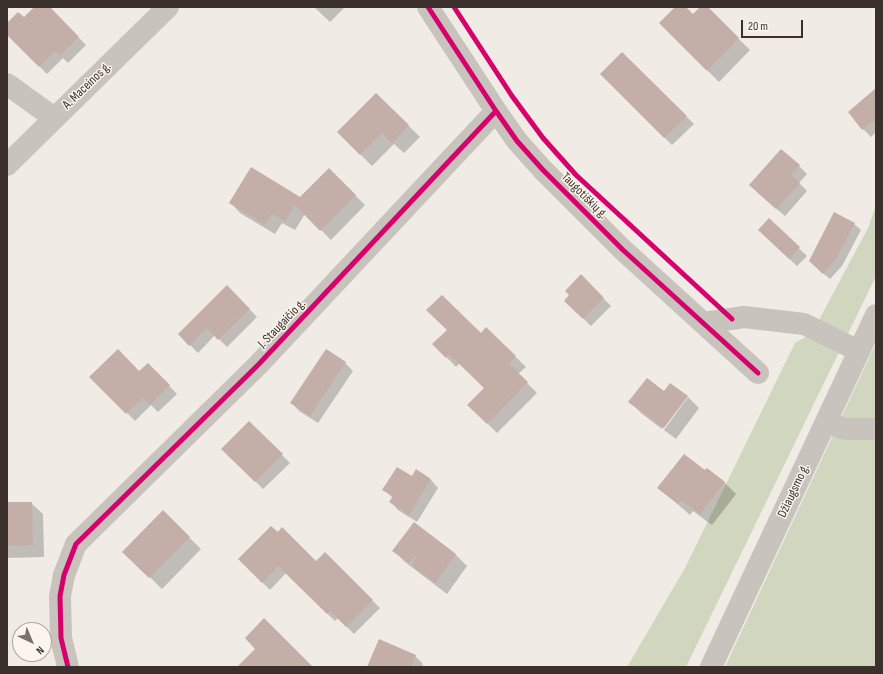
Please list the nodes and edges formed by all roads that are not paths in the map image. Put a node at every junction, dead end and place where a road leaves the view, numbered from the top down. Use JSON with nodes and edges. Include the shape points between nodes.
{"nodes":[{"id":1,"x":168,"y":7,"type":"edge"},
{"id":2,"x":428,"y":7,"type":"edge"},
{"id":3,"x":7,"y":84,"type":"edge"},
{"id":4,"x":496,"y":111,"type":"junction"},
{"id":5,"x":54,"y":118,"type":"junction"},
{"id":6,"x":7,"y":165,"type":"edge"},
{"id":7,"x":876,"y":315,"type":"edge"},
{"id":8,"x":703,"y":323,"type":"junction"},
{"id":9,"x":859,"y":351,"type":"junction"},
{"id":10,"x":758,"y":373,"type":"dead end"},
{"id":11,"x":826,"y":422,"type":"junction"},
{"id":12,"x":876,"y":430,"type":"edge"},
{"id":13,"x":68,"y":667,"type":"edge"},
{"id":14,"x":711,"y":667,"type":"edge"}],
"edges":[{"from":1,"to":5,"type":"street","name":"A. Maceinos g."},
{"from":2,"to":4,"type":"street","name":"Taugotiškių g."},
{"from":3,"to":5,"type":"street"},
{"from":4,"to":8,"type":"street","name":"Taugotiškių g.","via":[[517,141],[572,200]]},
{"from":4,"to":13,"type":"street","name":"J. Staugaičio g.","via":[[258,365],[76,544],[64,575],[60,596],[61,638]]},
{"from":5,"to":6,"type":"street","name":"A. Maceinos g."},
{"from":7,"to":9,"type":"street","name":"Džiaugsmo g."},
{"from":8,"to":9,"type":"street","via":[[744,317],[804,324]]},
{"from":8,"to":10,"type":"street","name":"Taugotiškių g."},
{"from":9,"to":11,"type":"street","name":"Džiaugsmo g."},
{"from":11,"to":12,"type":"street","via":[[845,429]]},
{"from":11,"to":14,"type":"street","name":"Džiaugsmo g."}]}
